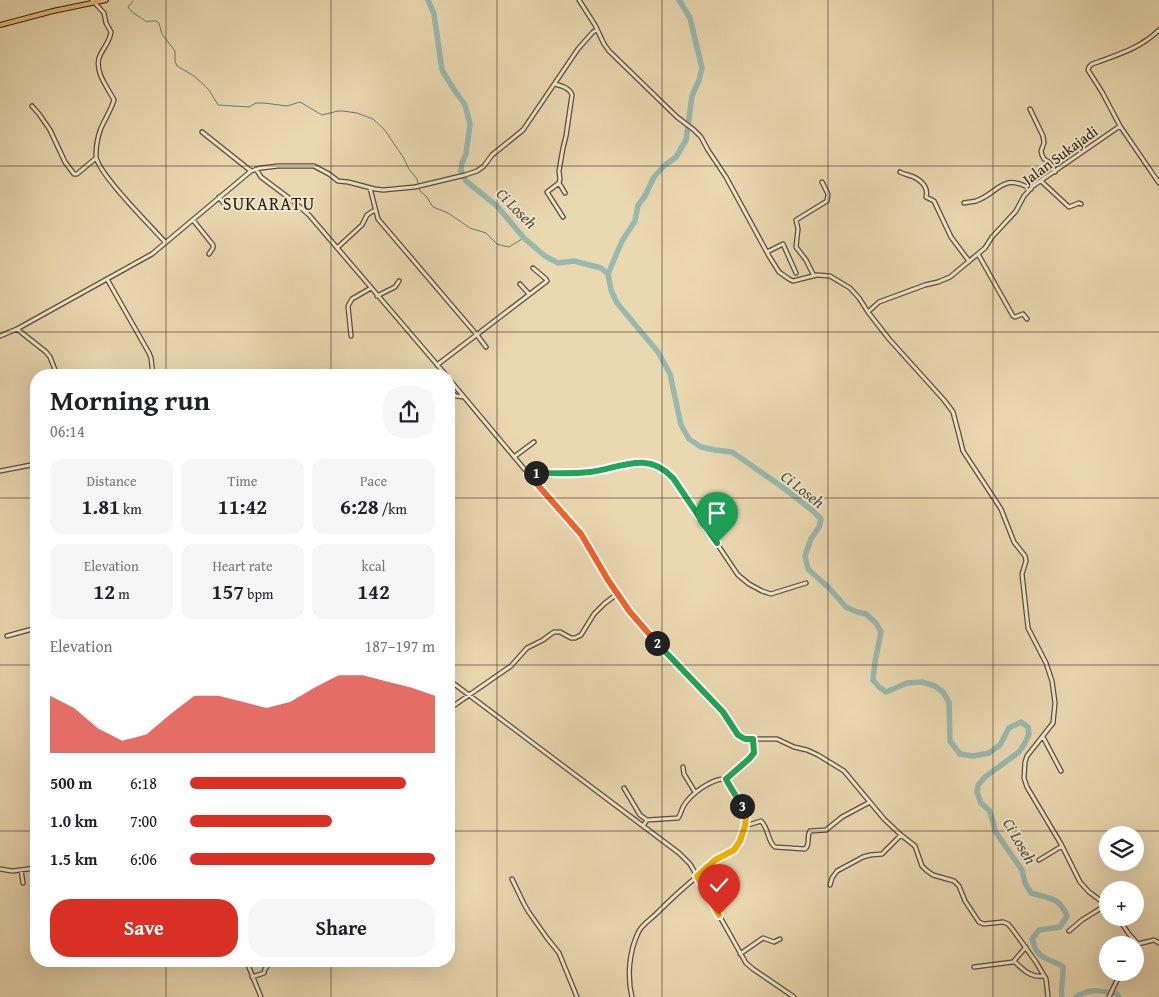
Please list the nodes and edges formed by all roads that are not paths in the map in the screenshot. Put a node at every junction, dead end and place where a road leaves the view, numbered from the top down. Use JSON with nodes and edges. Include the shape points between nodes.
{"nodes":[{"id":1,"x":106,"y":0,"type":"edge"},
{"id":2,"x":579,"y":0,"type":"edge"},
{"id":3,"x":93,"y":1,"type":"edge"},
{"id":4,"x":0,"y":25,"type":"edge"},
{"id":5,"x":597,"y":30,"type":"junction"},
{"id":6,"x":1159,"y":30,"type":"edge"},
{"id":7,"x":555,"y":84,"type":"junction"},
{"id":8,"x":32,"y":106,"type":"dead end"},
{"id":9,"x":1030,"y":109,"type":"dead end"},
{"id":10,"x":1120,"y":126,"type":"junction"},
{"id":11,"x":202,"y":132,"type":"dead end"},
{"id":12,"x":96,"y":158,"type":"junction"},
{"id":13,"x":256,"y":169,"type":"junction"},
{"id":14,"x":251,"y":171,"type":"junction"},
{"id":15,"x":900,"y":172,"type":"dead end"},
{"id":16,"x":1055,"y":172,"type":"junction"},
{"id":17,"x":1041,"y":181,"type":"junction"},
{"id":18,"x":822,"y":182,"type":"dead end"},
{"id":19,"x":559,"y":183,"type":"junction"},
{"id":20,"x":1159,"y":183,"type":"edge"},
{"id":21,"x":370,"y":188,"type":"junction"},
{"id":22,"x":1031,"y":189,"type":"junction"},
{"id":23,"x":565,"y":193,"type":"dead end"},
{"id":24,"x":219,"y":197,"type":"junction"},
{"id":25,"x":964,"y":203,"type":"dead end"},
{"id":26,"x":1081,"y":204,"type":"dead end"},
{"id":27,"x":227,"y":208,"type":"dead end"},
{"id":28,"x":376,"y":211,"type":"junction"},
{"id":29,"x":563,"y":216,"type":"dead end"},
{"id":30,"x":193,"y":220,"type":"junction"},
{"id":31,"x":165,"y":242,"type":"junction"},
{"id":32,"x":338,"y":248,"type":"junction"},
{"id":33,"x":767,"y":252,"type":"junction"},
{"id":34,"x":209,"y":254,"type":"dead end"},
{"id":35,"x":978,"y":254,"type":"junction"},
{"id":36,"x":969,"y":261,"type":"junction"},
{"id":37,"x":533,"y":268,"type":"dead end"},
{"id":38,"x":796,"y":273,"type":"dead end"},
{"id":39,"x":814,"y":276,"type":"junction"},
{"id":40,"x":107,"y":279,"type":"junction"},
{"id":41,"x":399,"y":281,"type":"dead end"},
{"id":42,"x":520,"y":284,"type":"dead end"},
{"id":43,"x":371,"y":288,"type":"junction"},
{"id":44,"x":529,"y":294,"type":"junction"},
{"id":45,"x":377,"y":296,"type":"junction"},
{"id":46,"x":868,"y":312,"type":"junction"},
{"id":47,"x":1027,"y":319,"type":"dead end"},
{"id":48,"x":17,"y":329,"type":"junction"},
{"id":49,"x":477,"y":335,"type":"junction"},
{"id":50,"x":0,"y":336,"type":"edge"},
{"id":51,"x":352,"y":336,"type":"dead end"},
{"id":52,"x":486,"y":347,"type":"dead end"},
{"id":53,"x":437,"y":365,"type":"junction"},
{"id":54,"x":55,"y":369,"type":"edge"},
{"id":55,"x":152,"y":369,"type":"edge"},
{"id":56,"x":441,"y":369,"type":"edge"},
{"id":57,"x":455,"y":386,"type":"edge"},
{"id":58,"x":455,"y":395,"type":"edge"},
{"id":59,"x":464,"y":397,"type":"junction"},
{"id":60,"x":534,"y":442,"type":"dead end"},
{"id":61,"x":514,"y":457,"type":"junction"},
{"id":62,"x":30,"y":465,"type":"edge"},
{"id":63,"x":0,"y":471,"type":"edge"},
{"id":64,"x":528,"y":474,"type":"junction"},
{"id":65,"x":806,"y":583,"type":"dead end"},
{"id":66,"x":617,"y":594,"type":"junction"},
{"id":67,"x":30,"y":630,"type":"edge"},
{"id":68,"x":8,"y":636,"type":"dead end"},
{"id":69,"x":455,"y":685,"type":"edge"},
{"id":70,"x":469,"y":696,"type":"junction"},
{"id":71,"x":455,"y":705,"type":"edge"},
{"id":72,"x":1043,"y":737,"type":"junction"},
{"id":73,"x":753,"y":739,"type":"junction"},
{"id":74,"x":683,"y":766,"type":"dead end"},
{"id":75,"x":1061,"y":770,"type":"dead end"},
{"id":76,"x":726,"y":779,"type":"junction"},
{"id":77,"x":624,"y":788,"type":"dead end"},
{"id":78,"x":695,"y":792,"type":"junction"},
{"id":79,"x":870,"y":802,"type":"junction"},
{"id":80,"x":647,"y":820,"type":"junction"},
{"id":81,"x":642,"y":826,"type":"junction"},
{"id":82,"x":745,"y":826,"type":"junction"},
{"id":83,"x":901,"y":835,"type":"junction"},
{"id":84,"x":1062,"y":846,"type":"junction"},
{"id":85,"x":1039,"y":860,"type":"dead end"},
{"id":86,"x":0,"y":869,"type":"edge"},
{"id":87,"x":30,"y":869,"type":"edge"},
{"id":88,"x":20,"y":870,"type":"junction"},
{"id":89,"x":697,"y":876,"type":"junction"},
{"id":90,"x":512,"y":880,"type":"dead end"},
{"id":91,"x":23,"y":883,"type":"dead end"},
{"id":92,"x":830,"y":885,"type":"dead end"},
{"id":93,"x":1099,"y":899,"type":"edge"},
{"id":94,"x":1099,"y":910,"type":"edge"},
{"id":95,"x":1069,"y":931,"type":"dead end"},
{"id":96,"x":780,"y":939,"type":"dead end"},
{"id":97,"x":1144,"y":942,"type":"edge"},
{"id":98,"x":1159,"y":943,"type":"edge"},
{"id":99,"x":1026,"y":947,"type":"junction"},
{"id":100,"x":740,"y":954,"type":"junction"},
{"id":101,"x":1014,"y":961,"type":"junction"},
{"id":102,"x":248,"y":967,"type":"edge"},
{"id":103,"x":267,"y":967,"type":"edge"},
{"id":104,"x":974,"y":967,"type":"dead end"},
{"id":105,"x":1044,"y":976,"type":"junction"},
{"id":106,"x":252,"y":978,"type":"junction"},
{"id":107,"x":1117,"y":981,"type":"edge"},
{"id":108,"x":1110,"y":996,"type":"edge"},
{"id":109,"x":261,"y":997,"type":"edge"},
{"id":110,"x":577,"y":997,"type":"edge"},
{"id":111,"x":632,"y":997,"type":"edge"},
{"id":112,"x":794,"y":997,"type":"edge"},
{"id":113,"x":1048,"y":997,"type":"edge"}],
"edges":[{"from":1,"to":3,"type":"main road"},
{"from":2,"to":5,"type":"street"},
{"from":3,"to":4,"type":"main road"},
{"from":3,"to":12,"type":"street","via":[[104,13],[111,32],[99,61],[103,81],[114,100],[100,133]]},
{"from":5,"to":7,"type":"street","via":[[578,49]]},
{"from":5,"to":33,"type":"street","via":[[609,51],[701,137]]},
{"from":6,"to":10,"type":"street","via":[[1132,49],[1089,67]]},
{"from":7,"to":19,"type":"street","via":[[568,89],[572,95]]},
{"from":7,"to":21,"type":"street","via":[[523,130],[492,154],[479,170],[418,186],[383,190]]},
{"from":8,"to":12,"type":"street","via":[[50,130],[64,162],[74,174]]},
{"from":9,"to":16,"type":"street","via":[[1043,136],[1040,151]]},
{"from":10,"to":16,"type":"street","name":"Jalan Sukajadi"},
{"from":10,"to":20,"type":"street","name":"Jalan Sukajadi"},
{"from":11,"to":14,"type":"street"},
{"from":12,"to":31,"type":"street","via":[[110,182]]},
{"from":13,"to":14,"type":"street"},
{"from":13,"to":21,"type":"street","via":[[314,166],[338,181]]},
{"from":13,"to":32,"type":"street","via":[[309,215]]},
{"from":14,"to":24,"type":"street"},
{"from":15,"to":36,"type":"street","via":[[924,185],[926,197],[934,201],[951,237]]},
{"from":16,"to":17,"type":"street","name":"Jalan Sukajadi"},
{"from":17,"to":22,"type":"street","name":"Jalan Sukajadi"},
{"from":17,"to":26,"type":"street","via":[[1069,207]]},
{"from":18,"to":39,"type":"street","via":[[828,194],[827,201],[796,220],[796,247]]},
{"from":19,"to":23,"type":"street"},
{"from":19,"to":29,"type":"street","via":[[547,192]]},
{"from":21,"to":28,"type":"street"},
{"from":22,"to":25,"type":"street","via":[[1010,182],[975,202]]},
{"from":22,"to":35,"type":"street","name":"Jalan Sukajadi"},
{"from":24,"to":27,"type":"street"},
{"from":24,"to":30,"type":"street"},
{"from":28,"to":32,"type":"street","via":[[367,215],[362,225]]},
{"from":28,"to":49,"type":"street","via":[[378,219]]},
{"from":30,"to":31,"type":"street"},
{"from":30,"to":34,"type":"street","via":[[213,245]]},
{"from":31,"to":40,"type":"street","via":[[152,254]]},
{"from":32,"to":43,"type":"street"},
{"from":33,"to":38,"type":"street","via":[[783,244]]},
{"from":33,"to":39,"type":"street","via":[[779,272],[789,279],[796,281]]},
{"from":35,"to":36,"type":"street","name":"Jalan Sukajadi"},
{"from":35,"to":47,"type":"street","via":[[1013,316],[1023,314]]},
{"from":36,"to":46,"type":"street","name":"Jalan Sukajadi","via":[[950,277],[879,302]]},
{"from":37,"to":44,"type":"street","via":[[547,280]]},
{"from":39,"to":46,"type":"street","via":[[830,276],[850,288]]},
{"from":40,"to":48,"type":"street"},
{"from":40,"to":55,"type":"street","via":[[146,347]]},
{"from":41,"to":45,"type":"street","via":[[395,287]]},
{"from":42,"to":44,"type":"street"},
{"from":43,"to":45,"type":"street"},
{"from":43,"to":51,"type":"street","via":[[352,299],[348,306]]},
{"from":44,"to":49,"type":"street"},
{"from":45,"to":53,"type":"street"},
{"from":46,"to":72,"type":"street","via":[[953,412],[963,451],[1001,509],[1014,542],[1025,556],[1022,574],[1028,628],[1046,663],[1055,703],[1053,723]]},
{"from":48,"to":50,"type":"street"},
{"from":48,"to":54,"type":"street","via":[[46,352]]},
{"from":49,"to":52,"type":"street"},
{"from":49,"to":53,"type":"street"},
{"from":53,"to":56,"type":"street"},
{"from":57,"to":59,"type":"street"},
{"from":58,"to":59,"type":"street"},
{"from":59,"to":61,"type":"street"},
{"from":60,"to":61,"type":"street"},
{"from":61,"to":64,"type":"street"},
{"from":62,"to":63,"type":"street"},
{"from":64,"to":65,"type":"street","via":[[591,472],[644,462],[657,465],[673,478],[745,582],[771,594]]},
{"from":64,"to":66,"type":"street","via":[[581,534]]},
{"from":66,"to":70,"type":"street","via":[[594,614],[581,635],[571,638],[554,632],[527,648],[512,666]]},
{"from":66,"to":73,"type":"street","via":[[634,619],[723,712],[738,735]]},
{"from":67,"to":68,"type":"street"},
{"from":69,"to":70,"type":"street"},
{"from":70,"to":71,"type":"street"},
{"from":70,"to":81,"type":"street"},
{"from":72,"to":75,"type":"street"},
{"from":72,"to":84,"type":"street","via":[[1027,756],[1024,778]]},
{"from":73,"to":76,"type":"street","via":[[754,753]]},
{"from":73,"to":79,"type":"street","via":[[777,739],[818,755],[844,772]]},
{"from":74,"to":78,"type":"street"},
{"from":76,"to":78,"type":"street","via":[[718,779]]},
{"from":76,"to":82,"type":"street","via":[[745,813]]},
{"from":77,"to":80,"type":"street","via":[[640,815]]},
{"from":78,"to":80,"type":"street","via":[[678,818]]},
{"from":79,"to":82,"type":"street","via":[[826,830],[810,830],[809,845],[805,850],[775,847],[762,821]]},
{"from":79,"to":83,"type":"street"},
{"from":80,"to":81,"type":"street"},
{"from":81,"to":89,"type":"street","via":[[679,853]]},
{"from":82,"to":89,"type":"street","via":[[734,850],[715,860]]},
{"from":83,"to":92,"type":"street","via":[[882,854],[863,856],[837,871]]},
{"from":83,"to":99,"type":"street","via":[[915,846],[922,866],[929,873],[960,886],[979,922],[1005,923]]},
{"from":84,"to":85,"type":"street"},
{"from":84,"to":93,"type":"street","via":[[1080,882]]},
{"from":86,"to":88,"type":"street"},
{"from":87,"to":88,"type":"street"},
{"from":88,"to":91,"type":"street"},
{"from":89,"to":100,"type":"street"},
{"from":89,"to":111,"type":"street","via":[[639,931],[630,971]]},
{"from":90,"to":110,"type":"street","via":[[528,911],[560,953]]},
{"from":94,"to":95,"type":"street"},
{"from":96,"to":100,"type":"street","via":[[774,942],[762,938]]},
{"from":97,"to":98,"type":"street","via":[[1154,940]]},
{"from":99,"to":101,"type":"street"},
{"from":99,"to":105,"type":"street"},
{"from":100,"to":112,"type":"street","via":[[753,969]]},
{"from":101,"to":104,"type":"street"},
{"from":101,"to":105,"type":"street","via":[[1023,970]]},
{"from":102,"to":106,"type":"street"},
{"from":103,"to":106,"type":"street","via":[[264,973]]},
{"from":105,"to":113,"type":"street"},
{"from":106,"to":109,"type":"street"},
{"from":107,"to":108,"type":"street"}]}
